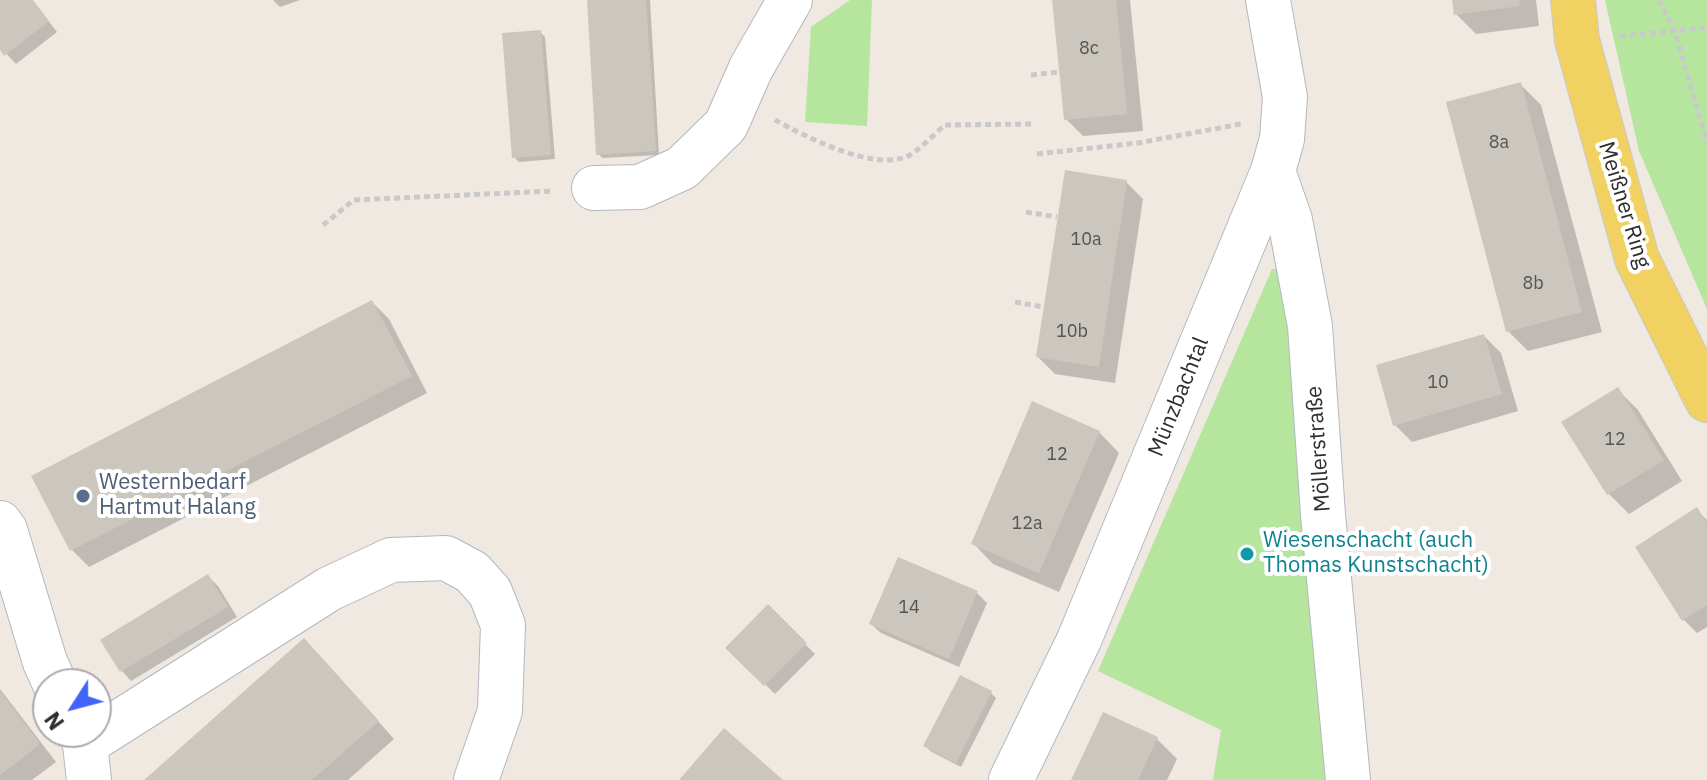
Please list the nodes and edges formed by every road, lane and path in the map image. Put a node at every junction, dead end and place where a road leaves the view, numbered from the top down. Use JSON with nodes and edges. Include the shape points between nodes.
{"nodes":[{"id":1,"x":790,"y":0,"type":"edge"},
{"id":2,"x":1268,"y":0,"type":"edge"},
{"id":3,"x":1659,"y":0,"type":"edge"},
{"id":4,"x":1575,"y":20,"type":"edge"},
{"id":5,"x":1707,"y":28,"type":"edge"},
{"id":6,"x":1675,"y":32,"type":"junction"},
{"id":7,"x":1059,"y":72,"type":"dead end"},
{"id":8,"x":1031,"y":75,"type":"dead end"},
{"id":9,"x":732,"y":113,"type":"junction"},
{"id":10,"x":1283,"y":117,"type":"junction"},
{"id":11,"x":1034,"y":124,"type":"dead end"},
{"id":12,"x":1707,"y":143,"type":"edge"},
{"id":13,"x":1037,"y":154,"type":"dead end"},
{"id":14,"x":1273,"y":171,"type":"junction"},
{"id":15,"x":594,"y":188,"type":"joint"},
{"id":16,"x":1026,"y":212,"type":"dead end"},
{"id":17,"x":1057,"y":217,"type":"dead end"},
{"id":18,"x":323,"y":225,"type":"dead end"},
{"id":19,"x":1015,"y":302,"type":"dead end"},
{"id":20,"x":1044,"y":307,"type":"dead end"},
{"id":21,"x":1707,"y":400,"type":"edge"},
{"id":22,"x":0,"y":523,"type":"edge"},
{"id":23,"x":48,"y":668,"type":"edge"},
{"id":24,"x":85,"y":752,"type":"edge"},
{"id":25,"x":476,"y":780,"type":"edge"},
{"id":26,"x":1011,"y":780,"type":"edge"},
{"id":27,"x":1348,"y":780,"type":"edge"}],
"edges":[{"from":1,"to":9,"type":"street"},
{"from":2,"to":10,"type":"street","name":"Münzbachtal","via":[[1285,97]]},
{"from":3,"to":6,"type":"path"},
{"from":4,"to":6,"type":"path"},
{"from":4,"to":21,"type":"main road","name":"Meißner Ring","via":[[1637,259]]},
{"from":5,"to":6,"type":"path"},
{"from":6,"to":12,"type":"path"},
{"from":7,"to":8,"type":"path"},
{"from":9,"to":11,"type":"path","via":[[759,112],[847,153],[881,160],[906,157],[945,125]]},
{"from":9,"to":15,"type":"street","via":[[682,168],[640,187]]},
{"from":10,"to":13,"type":"path"},
{"from":10,"to":14,"type":"street","name":"Münzbachtal"},
{"from":14,"to":26,"type":"street","name":"Münzbachtal","via":[[1079,640]]},
{"from":14,"to":27,"type":"street","name":"Möllerstraße","via":[[1290,220],[1310,326]]},
{"from":15,"to":18,"type":"path","via":[[354,200]]},
{"from":16,"to":17,"type":"path"},
{"from":19,"to":20,"type":"path"},
{"from":22,"to":23,"type":"street"},
{"from":24,"to":25,"type":"street","via":[[329,589],[391,560],[446,558],[472,572],[490,592],[503,625],[500,711]]}]}
